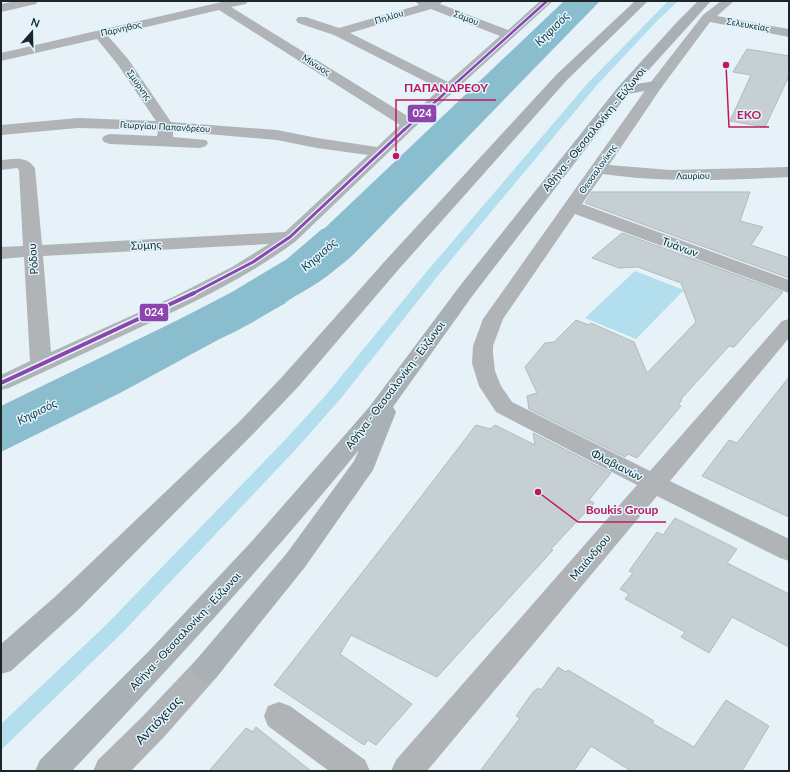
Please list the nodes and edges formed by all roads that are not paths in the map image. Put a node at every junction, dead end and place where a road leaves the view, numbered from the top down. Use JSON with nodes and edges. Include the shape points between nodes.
{"nodes":[{"id":1,"x":32,"y":1,"type":"edge"},
{"id":2,"x":242,"y":1,"type":"edge"},
{"id":3,"x":547,"y":1,"type":"edge"},
{"id":4,"x":642,"y":1,"type":"edge"},
{"id":5,"x":705,"y":1,"type":"edge"},
{"id":6,"x":714,"y":1,"type":"edge"},
{"id":7,"x":728,"y":1,"type":"edge"},
{"id":8,"x":430,"y":2,"type":"edge"},
{"id":9,"x":223,"y":4,"type":"edge"},
{"id":10,"x":1,"y":8,"type":"edge"},
{"id":11,"x":707,"y":18,"type":"junction"},
{"id":12,"x":302,"y":20,"type":"dead end"},
{"id":13,"x":339,"y":32,"type":"junction"},
{"id":14,"x":789,"y":32,"type":"edge"},
{"id":15,"x":100,"y":34,"type":"junction"},
{"id":16,"x":510,"y":35,"type":"junction"},
{"id":17,"x":1,"y":57,"type":"edge"},
{"id":18,"x":656,"y":85,"type":"junction"},
{"id":19,"x":449,"y":88,"type":"junction"},
{"id":20,"x":623,"y":90,"type":"junction"},
{"id":21,"x":410,"y":124,"type":"junction"},
{"id":22,"x":6,"y":130,"type":"edge"},
{"id":23,"x":165,"y":134,"type":"junction"},
{"id":24,"x":77,"y":138,"type":"dead end"},
{"id":25,"x":93,"y":139,"type":"dead end"},
{"id":26,"x":381,"y":152,"type":"junction"},
{"id":27,"x":7,"y":164,"type":"edge"},
{"id":28,"x":598,"y":168,"type":"junction"},
{"id":29,"x":789,"y":172,"type":"edge"},
{"id":30,"x":571,"y":206,"type":"junction"},
{"id":31,"x":290,"y":237,"type":"junction"},
{"id":32,"x":32,"y":252,"type":"junction"},
{"id":33,"x":1,"y":253,"type":"edge"},
{"id":34,"x":789,"y":287,"type":"edge"},
{"id":35,"x":789,"y":325,"type":"edge"},
{"id":36,"x":483,"y":347,"type":"joint"},
{"id":37,"x":41,"y":364,"type":"junction"},
{"id":38,"x":1,"y":383,"type":"edge"},
{"id":39,"x":392,"y":392,"type":"junction"},
{"id":40,"x":653,"y":483,"type":"junction"},
{"id":41,"x":789,"y":550,"type":"edge"},
{"id":42,"x":67,"y":603,"type":"junction"},
{"id":43,"x":1,"y":644,"type":"edge"},
{"id":44,"x":1,"y":662,"type":"edge"},
{"id":45,"x":206,"y":669,"type":"joint"},
{"id":46,"x":279,"y":716,"type":"dead end"},
{"id":47,"x":51,"y":771,"type":"edge"},
{"id":48,"x":109,"y":771,"type":"edge"},
{"id":49,"x":354,"y":771,"type":"edge"},
{"id":50,"x":407,"y":771,"type":"edge"}],
"edges":[{"from":1,"to":10,"type":"street"},
{"from":2,"to":9,"type":"street","name":"Πάρνηθος"},
{"from":3,"to":16,"type":"street"},
{"from":4,"to":42,"type":"highway","via":[[562,77],[248,426]]},
{"from":5,"to":20,"type":"highway","name":"Αθήνα - Θεσσαλονίκη - Εύζωνοι"},
{"from":6,"to":11,"type":"highway"},
{"from":7,"to":11,"type":"street","name":"Θεσσαλονίκης"},
{"from":8,"to":13,"type":"street","name":"Πηλίου"},
{"from":8,"to":16,"type":"street","name":"Σάμου"},
{"from":9,"to":15,"type":"street","name":"Πάρνηθος"},
{"from":9,"to":21,"type":"street","name":"Μίνωος"},
{"from":11,"to":14,"type":"street","name":"Σελευκείας"},
{"from":11,"to":18,"type":"street","name":"Θεσσαλονίκης"},
{"from":12,"to":13,"type":"street"},
{"from":13,"to":19,"type":"street"},
{"from":15,"to":17,"type":"street","name":"Πάρνηθος"},
{"from":15,"to":23,"type":"street","name":"Σμύρνης","via":[[148,96]]},
{"from":16,"to":19,"type":"street"},
{"from":18,"to":20,"type":"highway"},
{"from":18,"to":28,"type":"street","name":"Θεσσαλονίκης"},
{"from":19,"to":21,"type":"street"},
{"from":20,"to":39,"type":"highway","name":"Αθήνα - Θεσσαλονίκη - Εύζωνοι","via":[[466,291]]},
{"from":21,"to":26,"type":"street"},
{"from":22,"to":23,"type":"street","name":"Γεωργίου Παπανδρέου","via":[[78,123]]},
{"from":22,"to":24,"type":"street","name":"Γεωργίου Παπανδρέου"},
{"from":23,"to":25,"type":"street","name":"Γεωργίου Παπανδρέου"},
{"from":23,"to":26,"type":"street","name":"Γεωργίου Παπανδρέου","via":[[273,146],[317,144]]},
{"from":26,"to":31,"type":"street"},
{"from":27,"to":32,"type":"street","name":"Ρόδου","via":[[20,163],[27,168]]},
{"from":28,"to":29,"type":"street","name":"Λαυρίου","via":[[622,173],[692,177]]},
{"from":28,"to":30,"type":"street","name":"Θεσσαλονίκης"},
{"from":30,"to":34,"type":"street","name":"Τυάνων"},
{"from":30,"to":36,"type":"street","name":"Θεσσαλονίκης","via":[[493,319]]},
{"from":31,"to":32,"type":"street","name":"Σύμης"},
{"from":31,"to":37,"type":"street","via":[[268,253],[180,301]]},
{"from":32,"to":33,"type":"street","name":"Σύμης"},
{"from":32,"to":37,"type":"street","name":"Ρόδου"},
{"from":35,"to":40,"type":"street","name":"Μαιάνδρου"},
{"from":36,"to":40,"type":"street","name":"Φλαβιανών","via":[[482,366],[490,386],[504,407]]},
{"from":37,"to":38,"type":"street"},
{"from":39,"to":45,"type":"highway","via":[[365,464],[296,560]]},
{"from":39,"to":47,"type":"highway","name":"Αθήνα - Θεσσαλονίκη - Εύζωνοι","via":[[261,548],[158,661]]},
{"from":40,"to":41,"type":"street","name":"Φλαβιανών"},
{"from":40,"to":50,"type":"street","name":"Μαιάνδρου"},
{"from":42,"to":43,"type":"highway"},
{"from":42,"to":44,"type":"highway"},
{"from":45,"to":48,"type":"street","name":"Αντιόχειας"},
{"from":46,"to":49,"type":"street"}]}
